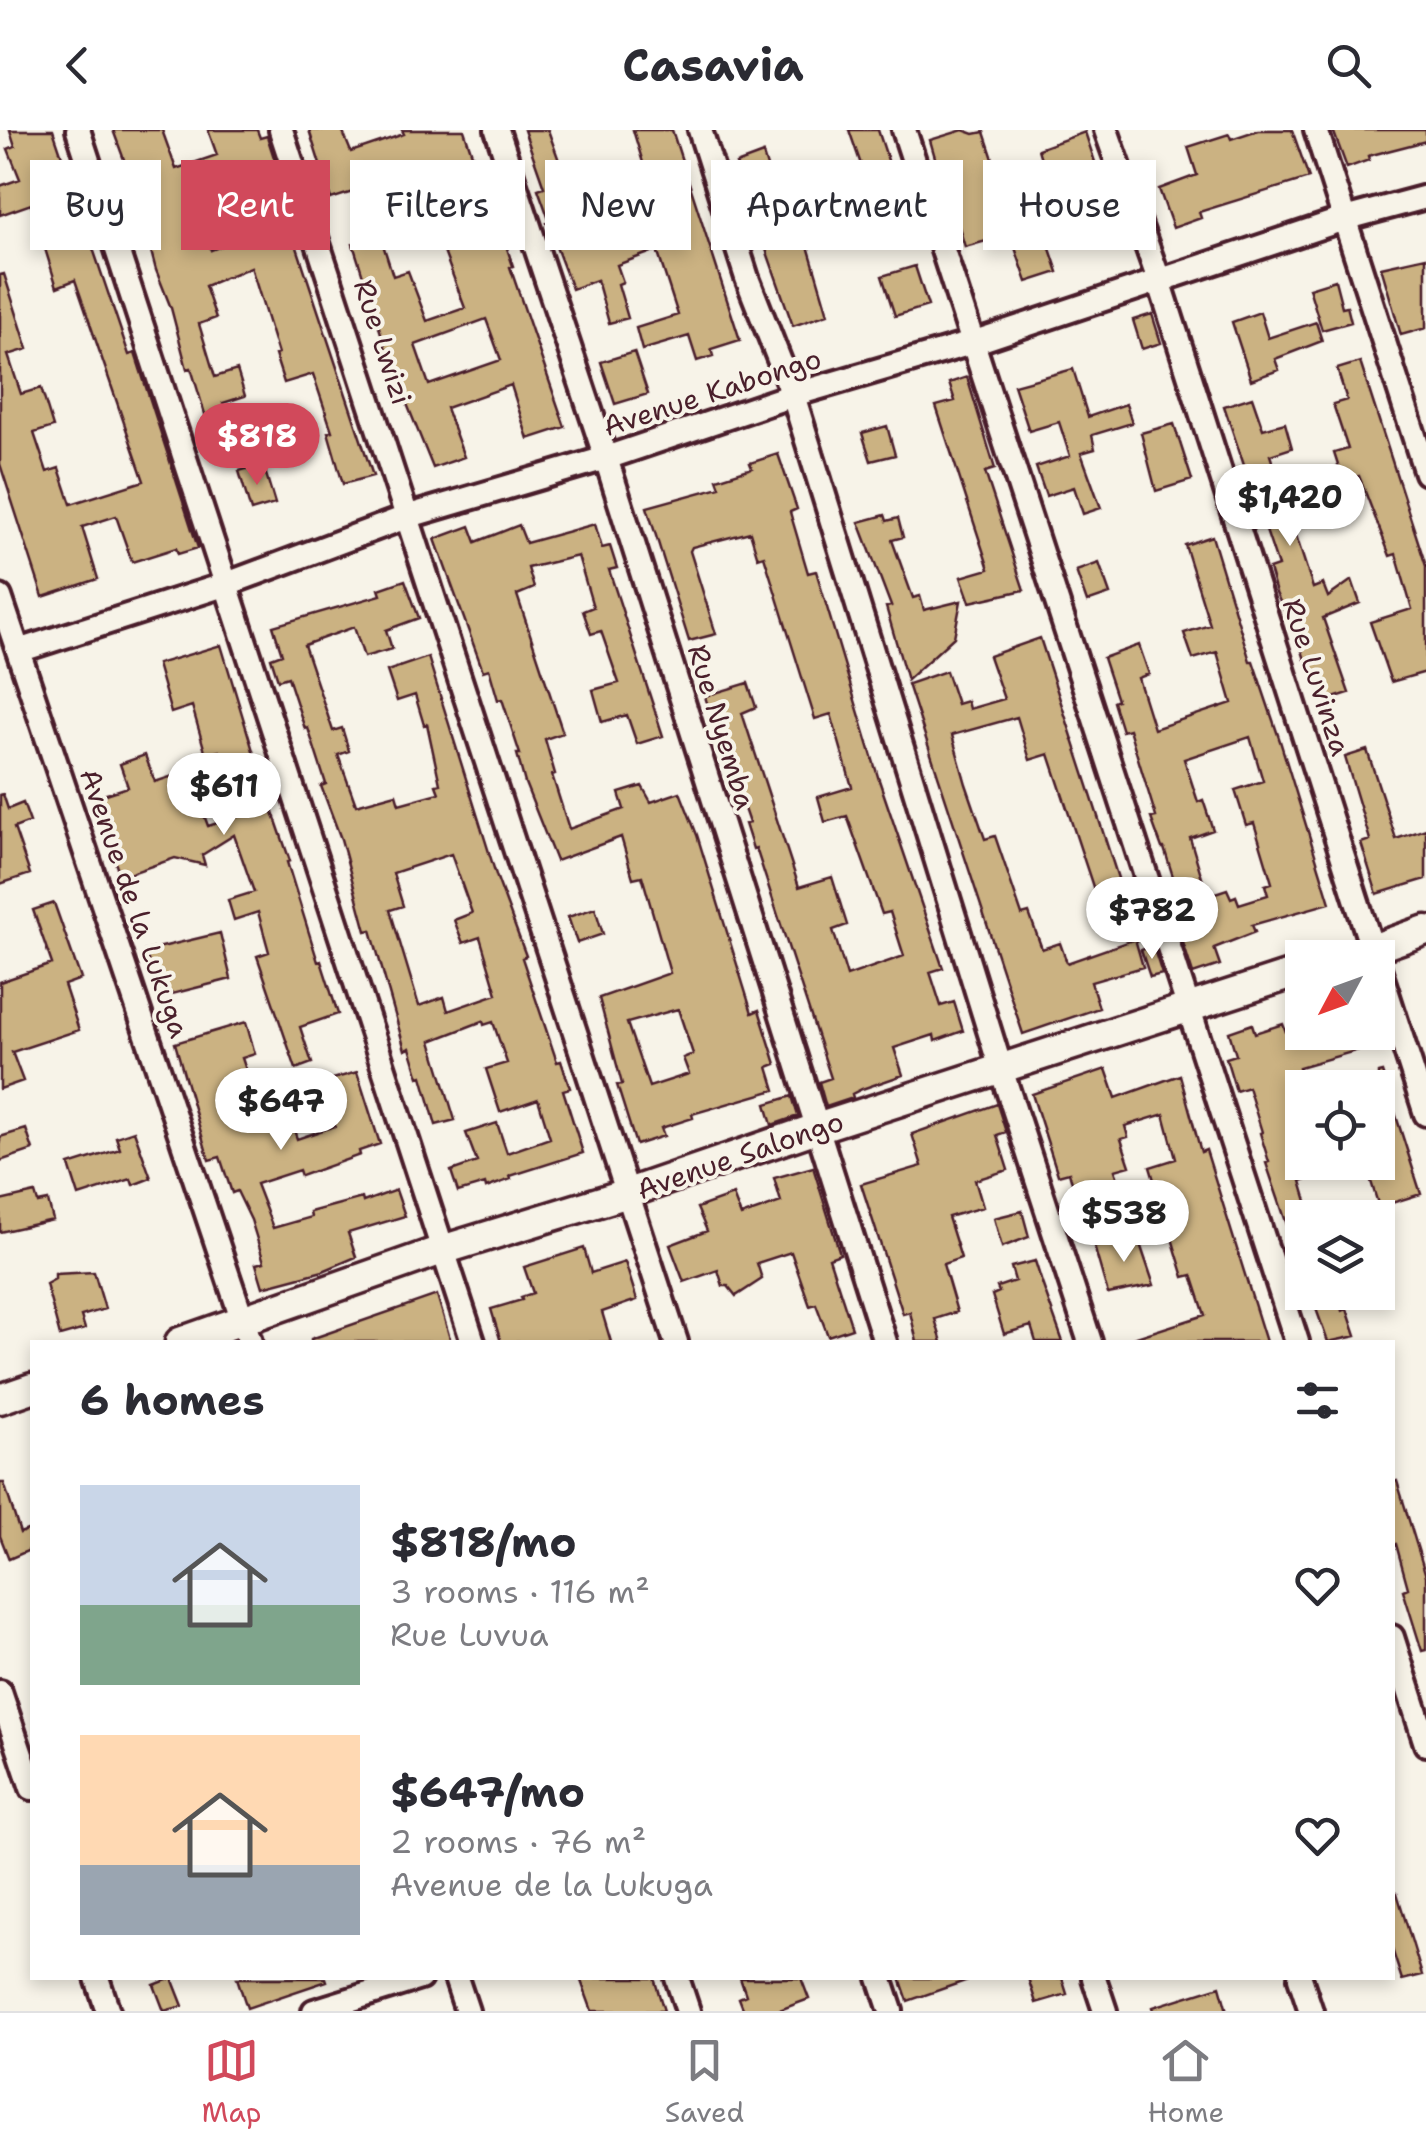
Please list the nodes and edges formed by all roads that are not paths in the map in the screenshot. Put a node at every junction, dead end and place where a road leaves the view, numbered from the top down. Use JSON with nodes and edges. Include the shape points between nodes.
{"nodes":[{"id":1,"x":78,"y":130,"type":"edge"},
{"id":2,"x":280,"y":130,"type":"edge"},
{"id":3,"x":497,"y":130,"type":"edge"},
{"id":4,"x":700,"y":130,"type":"edge"},
{"id":5,"x":904,"y":130,"type":"edge"},
{"id":6,"x":1106,"y":130,"type":"edge"},
{"id":7,"x":1316,"y":130,"type":"edge"},
{"id":8,"x":1426,"y":196,"type":"edge"},
{"id":9,"x":1344,"y":219,"type":"junction"},
{"id":10,"x":1159,"y":280,"type":"junction"},
{"id":11,"x":975,"y":342,"type":"junction"},
{"id":12,"x":793,"y":394,"type":"junction"},
{"id":13,"x":606,"y":458,"type":"junction"},
{"id":14,"x":1426,"y":473,"type":"edge"},
{"id":15,"x":409,"y":516,"type":"junction"},
{"id":16,"x":224,"y":585,"type":"junction"},
{"id":17,"x":0,"y":597,"type":"edge"},
{"id":18,"x":18,"y":651,"type":"junction"},
{"id":19,"x":1426,"y":930,"type":"edge"},
{"id":20,"x":1362,"y":940,"type":"edge"},
{"id":21,"x":1395,"y":945,"type":"edge"},
{"id":22,"x":1285,"y":976,"type":"edge"},
{"id":23,"x":1188,"y":1007,"type":"junction"},
{"id":24,"x":1395,"y":1031,"type":"edge"},
{"id":25,"x":1001,"y":1069,"type":"junction"},
{"id":26,"x":1426,"y":1114,"type":"edge"},
{"id":27,"x":816,"y":1128,"type":"junction"},
{"id":28,"x":628,"y":1193,"type":"junction"},
{"id":29,"x":442,"y":1250,"type":"junction"},
{"id":30,"x":247,"y":1333,"type":"edge"},
{"id":31,"x":195,"y":1340,"type":"edge"},
{"id":32,"x":472,"y":1340,"type":"edge"},
{"id":33,"x":675,"y":1340,"type":"edge"},
{"id":34,"x":884,"y":1340,"type":"edge"},
{"id":35,"x":1089,"y":1340,"type":"edge"},
{"id":36,"x":1296,"y":1340,"type":"edge"},
{"id":37,"x":30,"y":1389,"type":"edge"},
{"id":38,"x":0,"y":1398,"type":"edge"},
{"id":39,"x":1426,"y":1661,"type":"edge"},
{"id":40,"x":1398,"y":1669,"type":"edge"},
{"id":41,"x":0,"y":1692,"type":"edge"},
{"id":42,"x":1426,"y":1744,"type":"edge"},
{"id":43,"x":30,"y":1782,"type":"edge"},
{"id":44,"x":97,"y":1980,"type":"edge"},
{"id":45,"x":414,"y":1980,"type":"edge"},
{"id":46,"x":457,"y":1980,"type":"edge"},
{"id":47,"x":678,"y":1980,"type":"edge"},
{"id":48,"x":881,"y":1980,"type":"edge"},
{"id":49,"x":1095,"y":1980,"type":"edge"},
{"id":50,"x":1301,"y":1980,"type":"edge"},
{"id":51,"x":108,"y":2011,"type":"edge"},
{"id":52,"x":314,"y":2011,"type":"edge"},
{"id":53,"x":466,"y":2011,"type":"edge"},
{"id":54,"x":688,"y":2011,"type":"edge"},
{"id":55,"x":891,"y":2011,"type":"edge"},
{"id":56,"x":1105,"y":2011,"type":"edge"},
{"id":57,"x":1311,"y":2011,"type":"edge"}],
"edges":[{"from":1,"to":16,"type":"street"},
{"from":2,"to":15,"type":"street","name":"Rue Lwizi"},
{"from":3,"to":13,"type":"street","name":"Rue Nyemba"},
{"from":4,"to":12,"type":"street"},
{"from":5,"to":11,"type":"street"},
{"from":6,"to":10,"type":"street","name":"Rue Luvinza"},
{"from":7,"to":9,"type":"street"},
{"from":8,"to":9,"type":"street","name":"Avenue Kabongo"},
{"from":9,"to":10,"type":"street","name":"Avenue Kabongo"},
{"from":9,"to":14,"type":"street"},
{"from":10,"to":11,"type":"street","name":"Avenue Kabongo"},
{"from":10,"to":20,"type":"street","name":"Rue Luvinza"},
{"from":11,"to":12,"type":"street","name":"Avenue Kabongo"},
{"from":11,"to":23,"type":"street"},
{"from":12,"to":13,"type":"street","name":"Avenue Kabongo"},
{"from":12,"to":25,"type":"street"},
{"from":13,"to":15,"type":"street","name":"Avenue Kabongo"},
{"from":13,"to":27,"type":"street","name":"Rue Nyemba"},
{"from":15,"to":16,"type":"street","name":"Avenue Kabongo"},
{"from":15,"to":28,"type":"street","name":"Rue Lwizi"},
{"from":16,"to":18,"type":"street","name":"Avenue Kabongo"},
{"from":16,"to":29,"type":"street"},
{"from":17,"to":18,"type":"street","name":"Avenue de la Lukuga"},
{"from":18,"to":30,"type":"street","name":"Avenue de la Lukuga"},
{"from":19,"to":21,"type":"street"},
{"from":22,"to":23,"type":"street","name":"Avenue Salongo"},
{"from":23,"to":25,"type":"street","name":"Avenue Salongo"},
{"from":23,"to":36,"type":"street"},
{"from":24,"to":26,"type":"street","name":"Rue Luvinza"},
{"from":25,"to":27,"type":"street","name":"Avenue Salongo"},
{"from":25,"to":35,"type":"street"},
{"from":27,"to":28,"type":"street","name":"Avenue Salongo"},
{"from":27,"to":34,"type":"street","name":"Rue Nyemba"},
{"from":28,"to":29,"type":"street","name":"Avenue Salongo"},
{"from":28,"to":33,"type":"street","name":"Rue Lwizi"},
{"from":29,"to":30,"type":"street","name":"Avenue Salongo"},
{"from":29,"to":32,"type":"street"},
{"from":30,"to":31,"type":"street","name":"Avenue Salongo"},
{"from":37,"to":38,"type":"street"},
{"from":39,"to":40,"type":"street"},
{"from":40,"to":42,"type":"street"},
{"from":41,"to":43,"type":"street"},
{"from":44,"to":51,"type":"street"},
{"from":45,"to":52,"type":"street"},
{"from":46,"to":53,"type":"street"},
{"from":47,"to":54,"type":"street"},
{"from":48,"to":55,"type":"street"},
{"from":49,"to":56,"type":"street"},
{"from":50,"to":57,"type":"street"}]}
